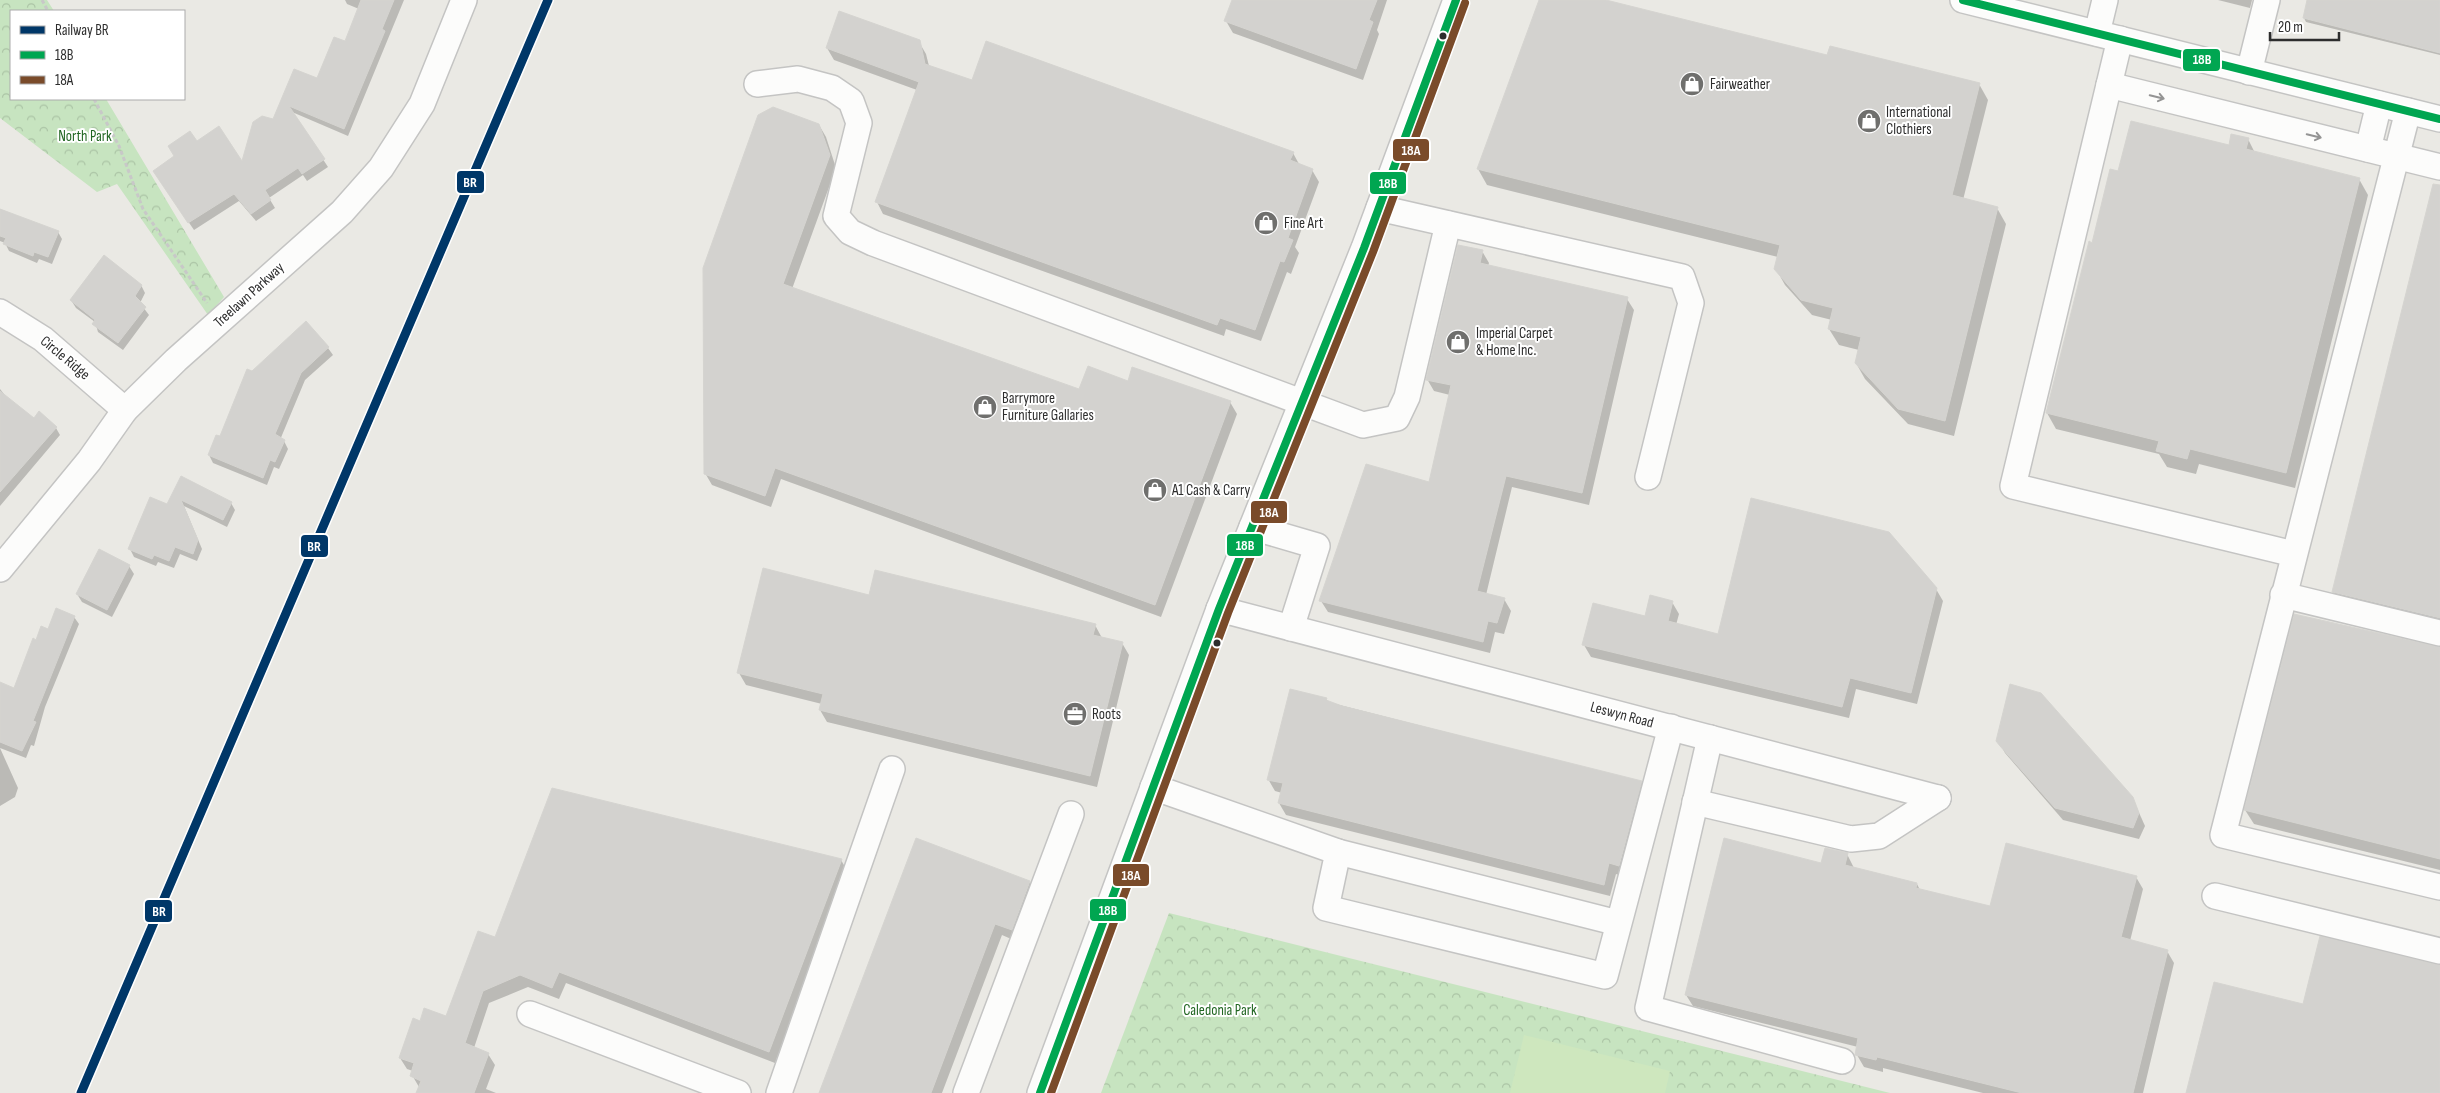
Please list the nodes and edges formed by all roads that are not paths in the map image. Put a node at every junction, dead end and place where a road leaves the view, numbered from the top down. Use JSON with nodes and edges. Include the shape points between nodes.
{"nodes":[{"id":1,"x":464,"y":0,"type":"edge"},
{"id":2,"x":1456,"y":0,"type":"edge"},
{"id":3,"x":1963,"y":0,"type":"edge"},
{"id":4,"x":2105,"y":0,"type":"edge"},
{"id":5,"x":2267,"y":0,"type":"edge"},
{"id":6,"x":2109,"y":36,"type":"junction"},
{"id":7,"x":2249,"y":72,"type":"junction"},
{"id":8,"x":757,"y":84,"type":"dead end"},
{"id":9,"x":2109,"y":85,"type":"junction"},
{"id":10,"x":2379,"y":104,"type":"junction"},
{"id":11,"x":2408,"y":111,"type":"junction"},
{"id":12,"x":2440,"y":119,"type":"edge"},
{"id":13,"x":2368,"y":149,"type":"junction"},
{"id":14,"x":2397,"y":156,"type":"junction"},
{"id":15,"x":2440,"y":167,"type":"edge"},
{"id":16,"x":1379,"y":208,"type":"junction"},
{"id":17,"x":1448,"y":224,"type":"junction"},
{"id":18,"x":0,"y":312,"type":"edge"},
{"id":19,"x":1301,"y":404,"type":"junction"},
{"id":20,"x":125,"y":410,"type":"junction"},
{"id":21,"x":1648,"y":476,"type":"dead end"},
{"id":22,"x":1252,"y":527,"type":"junction"},
{"id":23,"x":2294,"y":554,"type":"junction"},
{"id":24,"x":0,"y":569,"type":"edge"},
{"id":25,"x":2283,"y":595,"type":"junction"},
{"id":26,"x":1219,"y":609,"type":"junction"},
{"id":27,"x":1291,"y":628,"type":"junction"},
{"id":28,"x":2440,"y":633,"type":"edge"},
{"id":29,"x":1670,"y":727,"type":"junction"},
{"id":30,"x":1710,"y":738,"type":"junction"},
{"id":31,"x":892,"y":769,"type":"dead end"},
{"id":32,"x":1153,"y":787,"type":"junction"},
{"id":33,"x":1695,"y":802,"type":"junction"},
{"id":34,"x":1071,"y":814,"type":"dead end"},
{"id":35,"x":1338,"y":852,"type":"junction"},
{"id":36,"x":2440,"y":887,"type":"edge"},
{"id":37,"x":2215,"y":896,"type":"dead end"},
{"id":38,"x":1618,"y":923,"type":"junction"},
{"id":39,"x":2440,"y":950,"type":"edge"},
{"id":40,"x":530,"y":1014,"type":"dead end"},
{"id":41,"x":1842,"y":1060,"type":"dead end"},
{"id":42,"x":738,"y":1093,"type":"edge"},
{"id":43,"x":779,"y":1093,"type":"edge"},
{"id":44,"x":966,"y":1093,"type":"edge"},
{"id":45,"x":1040,"y":1093,"type":"edge"}],
"edges":[{"from":1,"to":20,"type":"street","name":"Treelawn Parkway","via":[[422,104],[382,168],[342,212]]},
{"from":2,"to":16,"type":"street"},
{"from":3,"to":6,"type":"street"},
{"from":4,"to":6,"type":"street"},
{"from":5,"to":7,"type":"street"},
{"from":6,"to":7,"type":"street"},
{"from":6,"to":9,"type":"street"},
{"from":7,"to":10,"type":"street"},
{"from":8,"to":19,"type":"street","via":[[798,79],[832,88],[852,100],[859,123],[836,216],[850,232]]},
{"from":9,"to":13,"type":"street","one_way":true},
{"from":9,"to":23,"type":"street","via":[[2013,486]]},
{"from":10,"to":11,"type":"street"},
{"from":10,"to":13,"type":"street"},
{"from":11,"to":12,"type":"street"},
{"from":11,"to":14,"type":"street"},
{"from":13,"to":14,"type":"street"},
{"from":14,"to":15,"type":"street"},
{"from":14,"to":23,"type":"street"},
{"from":16,"to":17,"type":"street"},
{"from":16,"to":19,"type":"street"},
{"from":17,"to":19,"type":"street","via":[[1408,397],[1397,418],[1362,425]]},
{"from":17,"to":21,"type":"street","via":[[1682,277],[1691,303]]},
{"from":18,"to":20,"type":"street","name":"Circle Ridge","via":[[43,339]]},
{"from":19,"to":22,"type":"street"},
{"from":20,"to":24,"type":"street","name":"Treelawn Parkway","via":[[89,461]]},
{"from":22,"to":26,"type":"street"},
{"from":22,"to":27,"type":"street","via":[[1317,546]]},
{"from":23,"to":25,"type":"street"},
{"from":25,"to":28,"type":"street"},
{"from":25,"to":36,"type":"street","via":[[2222,835]]},
{"from":26,"to":27,"type":"street","name":"Leswyn Road"},
{"from":26,"to":32,"type":"street"},
{"from":27,"to":29,"type":"street","name":"Leswyn Road"},
{"from":29,"to":30,"type":"street","name":"Leswyn Road"},
{"from":29,"to":38,"type":"street"},
{"from":30,"to":33,"type":"street"},
{"from":30,"to":33,"type":"street","name":"Leswyn Road","via":[[1938,798],[1879,836],[1851,839]]},
{"from":31,"to":43,"type":"street"},
{"from":32,"to":35,"type":"street"},
{"from":32,"to":45,"type":"street"},
{"from":33,"to":41,"type":"street","via":[[1648,1008]]},
{"from":34,"to":44,"type":"street"},
{"from":35,"to":38,"type":"street"},
{"from":35,"to":38,"type":"street","via":[[1326,908],[1605,976]]},
{"from":37,"to":39,"type":"street"},
{"from":40,"to":42,"type":"street"}]}
